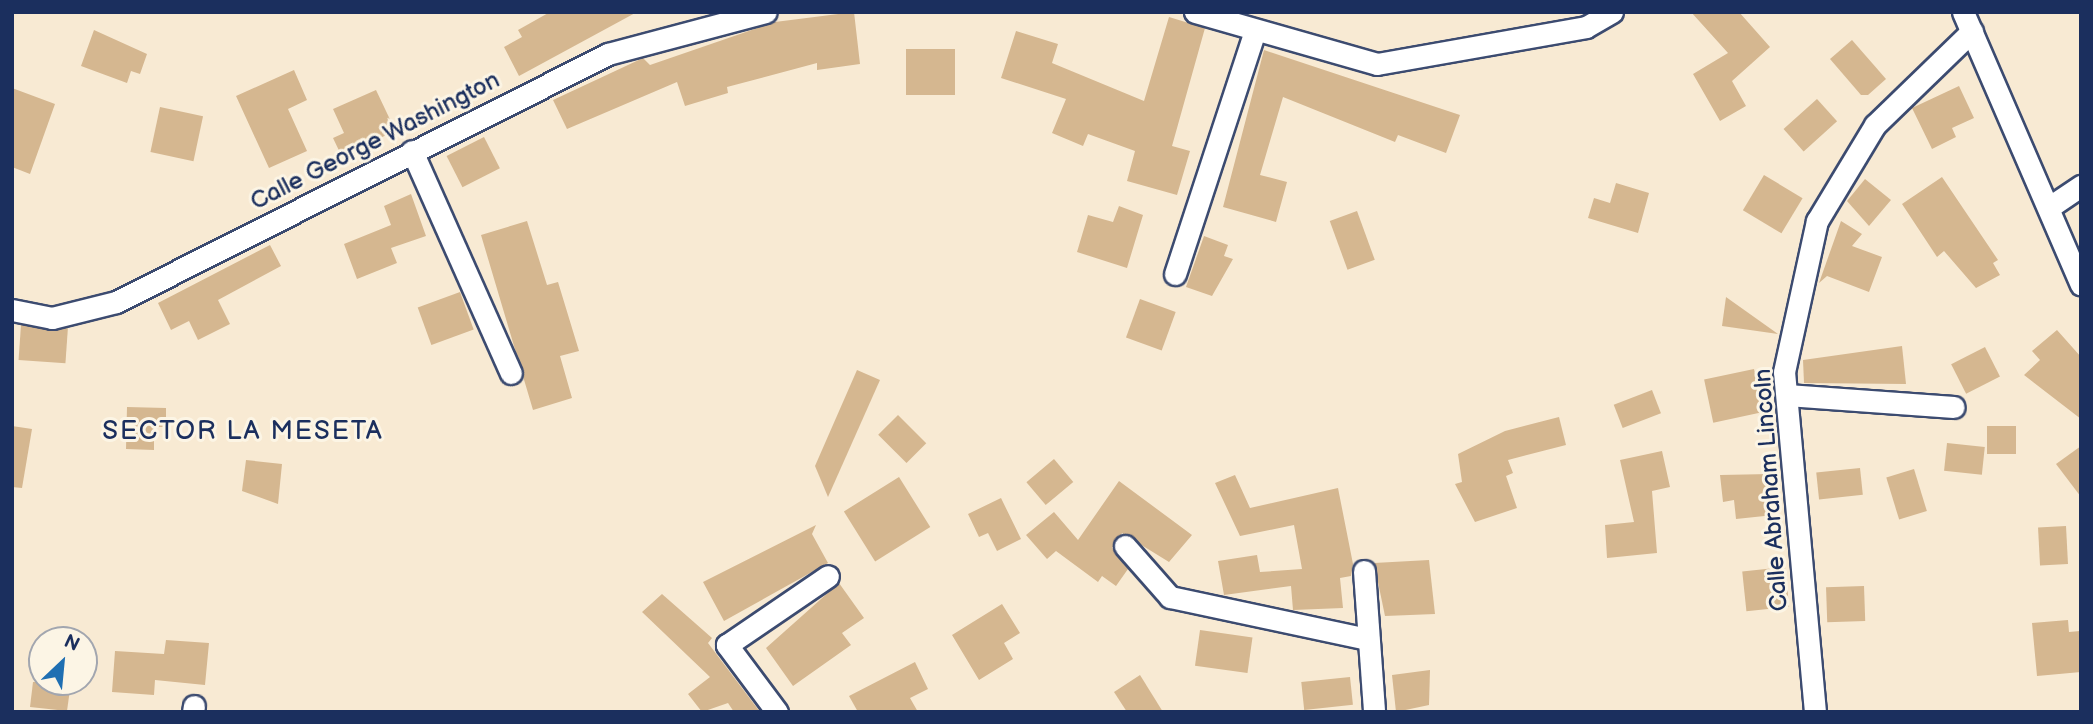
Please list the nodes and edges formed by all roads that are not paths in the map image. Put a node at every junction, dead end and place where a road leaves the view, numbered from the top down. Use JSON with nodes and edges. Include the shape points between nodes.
{"nodes":[{"id":1,"x":766,"y":12,"type":"edge"},
{"id":2,"x":1195,"y":12,"type":"edge"},
{"id":3,"x":1612,"y":12,"type":"edge"},
{"id":4,"x":1968,"y":22,"type":"edge"},
{"id":5,"x":1255,"y":31,"type":"junction"},
{"id":6,"x":412,"y":150,"type":"junction"},
{"id":7,"x":2081,"y":186,"type":"edge"},
{"id":8,"x":2051,"y":206,"type":"junction"},
{"id":9,"x":1175,"y":274,"type":"dead end"},
{"id":10,"x":2081,"y":285,"type":"edge"},
{"id":11,"x":12,"y":310,"type":"edge"},
{"id":12,"x":511,"y":373,"type":"dead end"},
{"id":13,"x":1787,"y":395,"type":"junction"},
{"id":14,"x":1954,"y":407,"type":"dead end"},
{"id":15,"x":1125,"y":547,"type":"dead end"},
{"id":16,"x":1364,"y":571,"type":"dead end"},
{"id":17,"x":828,"y":576,"type":"dead end"},
{"id":18,"x":1368,"y":639,"type":"junction"},
{"id":19,"x":777,"y":712,"type":"edge"},
{"id":20,"x":1374,"y":712,"type":"edge"},
{"id":21,"x":1815,"y":712,"type":"edge"}],
"edges":[{"from":1,"to":6,"type":"street","name":"Calle George Washington","via":[[608,54]]},
{"from":2,"to":5,"type":"street"},
{"from":3,"to":5,"type":"street","via":[[1586,27],[1377,64]]},
{"from":4,"to":8,"type":"street"},
{"from":4,"to":13,"type":"street","name":"Calle Abraham Lincoln","via":[[1875,125],[1817,221],[1784,372]]},
{"from":5,"to":9,"type":"street"},
{"from":6,"to":11,"type":"street","name":"Calle George Washington","via":[[116,302],[52,318]]},
{"from":6,"to":12,"type":"street"},
{"from":7,"to":8,"type":"street"},
{"from":8,"to":10,"type":"street"},
{"from":13,"to":14,"type":"street"},
{"from":13,"to":21,"type":"street","name":"Calle Abraham Lincoln"},
{"from":15,"to":18,"type":"street","via":[[1170,597]]},
{"from":16,"to":18,"type":"street"},
{"from":17,"to":19,"type":"street","via":[[727,645]]},
{"from":18,"to":20,"type":"street"}]}
